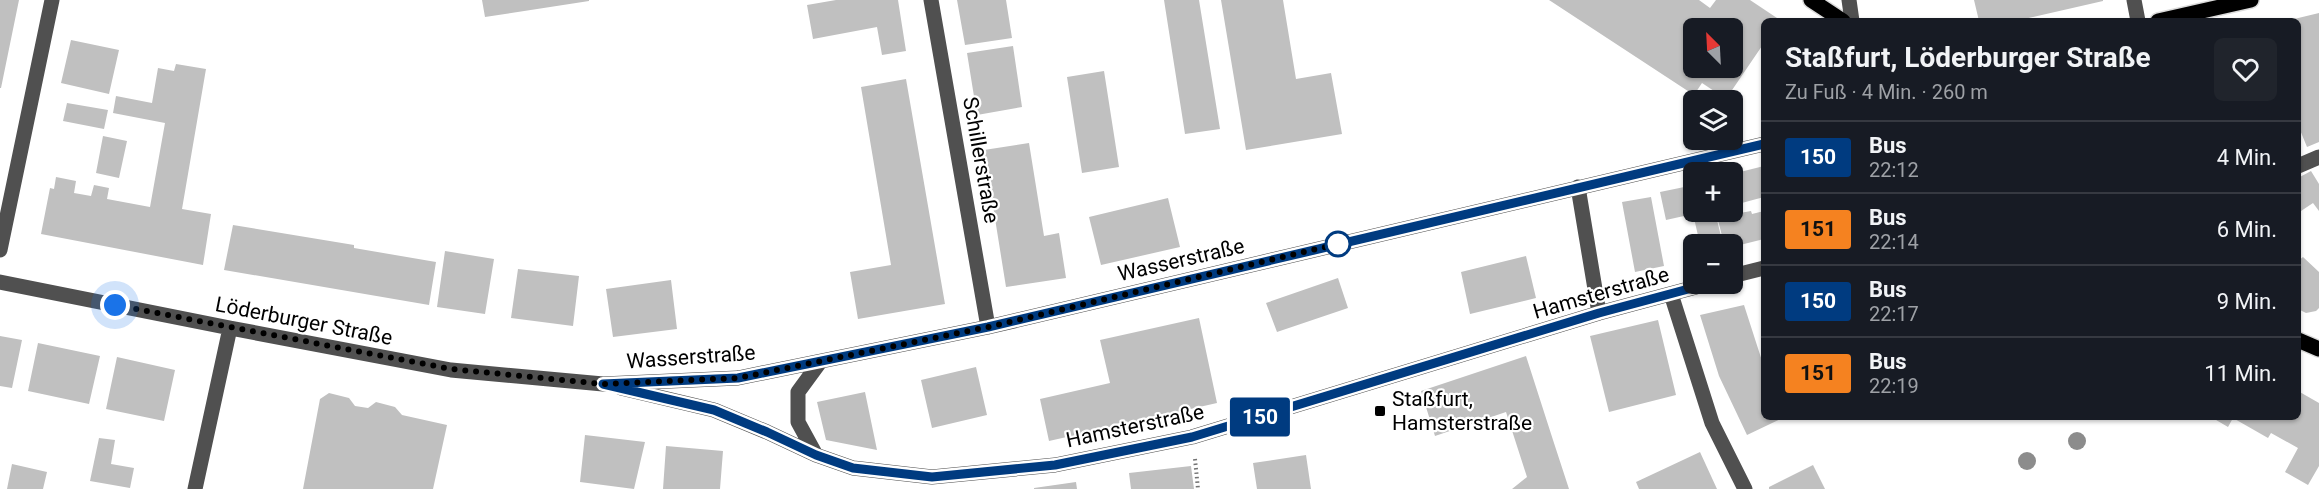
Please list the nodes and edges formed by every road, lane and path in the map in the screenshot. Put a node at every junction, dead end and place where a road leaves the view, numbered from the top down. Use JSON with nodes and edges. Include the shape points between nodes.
{"nodes":[{"id":1,"x":52,"y":0,"type":"edge"},
{"id":2,"x":932,"y":0,"type":"edge"},
{"id":3,"x":1811,"y":0,"type":"edge"},
{"id":4,"x":1849,"y":0,"type":"edge"},
{"id":5,"x":2134,"y":0,"type":"edge"},
{"id":6,"x":2251,"y":0,"type":"edge"},
{"id":7,"x":1838,"y":18,"type":"edge"},
{"id":8,"x":1852,"y":18,"type":"edge"},
{"id":9,"x":2137,"y":18,"type":"edge"},
{"id":10,"x":2171,"y":18,"type":"edge"},
{"id":11,"x":1761,"y":145,"type":"edge"},
{"id":12,"x":2319,"y":157,"type":"edge"},
{"id":13,"x":2301,"y":165,"type":"edge"},
{"id":14,"x":1578,"y":188,"type":"junction"},
{"id":15,"x":0,"y":250,"type":"edge"},
{"id":16,"x":1761,"y":269,"type":"edge"},
{"id":17,"x":1743,"y":273,"type":"edge"},
{"id":18,"x":0,"y":282,"type":"edge"},
{"id":19,"x":1683,"y":291,"type":"edge"},
{"id":20,"x":1671,"y":294,"type":"junction"},
{"id":21,"x":1599,"y":313,"type":"junction"},
{"id":22,"x":988,"y":327,"type":"junction"},
{"id":23,"x":230,"y":328,"type":"junction"},
{"id":24,"x":2301,"y":341,"type":"edge"},
{"id":25,"x":2319,"y":349,"type":"edge"},
{"id":26,"x":820,"y":362,"type":"junction"},
{"id":27,"x":603,"y":384,"type":"junction"},
{"id":28,"x":816,"y":455,"type":"junction"},
{"id":29,"x":931,"y":483,"type":"edge"},
{"id":30,"x":195,"y":489,"type":"edge"},
{"id":31,"x":1745,"y":489,"type":"edge"}],
"edges":[{"from":1,"to":15,"type":"street"},
{"from":2,"to":22,"type":"street","name":"Schillerstraße"},
{"from":3,"to":7,"type":"main road"},
{"from":4,"to":8,"type":"street"},
{"from":5,"to":9,"type":"street"},
{"from":6,"to":10,"type":"main road"},
{"from":11,"to":14,"type":"street","name":"Wasserstraße"},
{"from":12,"to":13,"type":"street"},
{"from":14,"to":21,"type":"street"},
{"from":14,"to":22,"type":"street","name":"Wasserstraße"},
{"from":16,"to":17,"type":"street"},
{"from":18,"to":23,"type":"street","name":"Löderburger Straße"},
{"from":19,"to":20,"type":"street","name":"Hamsterstraße"},
{"from":20,"to":21,"type":"street","name":"Hamsterstraße"},
{"from":20,"to":31,"type":"street","via":[[1712,423]]},
{"from":21,"to":29,"type":"street","name":"Hamsterstraße","via":[[1192,437],[1055,465]]},
{"from":22,"to":26,"type":"street","name":"Wasserstraße"},
{"from":23,"to":27,"type":"street","name":"Löderburger Straße","via":[[451,369]]},
{"from":23,"to":30,"type":"street"},
{"from":24,"to":25,"type":"main road"},
{"from":26,"to":27,"type":"street","name":"Wasserstraße","via":[[738,378]]},
{"from":26,"to":28,"type":"street","via":[[798,392],[798,422]]},
{"from":27,"to":28,"type":"street","name":"Hamsterstraße","via":[[714,410]]},
{"from":28,"to":29,"type":"street","name":"Hamsterstraße","via":[[853,468]]}]}
